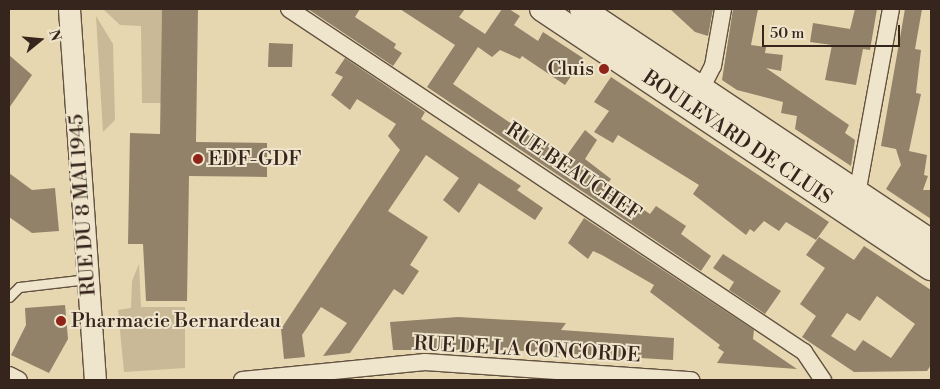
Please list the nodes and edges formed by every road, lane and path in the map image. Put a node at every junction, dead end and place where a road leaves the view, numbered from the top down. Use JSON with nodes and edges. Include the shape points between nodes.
{"nodes":[{"id":1,"x":67,"y":9,"type":"edge"},
{"id":2,"x":289,"y":9,"type":"edge"},
{"id":3,"x":542,"y":9,"type":"edge"},
{"id":4,"x":582,"y":9,"type":"edge"},
{"id":5,"x":723,"y":9,"type":"edge"},
{"id":6,"x":890,"y":9,"type":"edge"},
{"id":7,"x":696,"y":98,"type":"junction"},
{"id":8,"x":857,"y":194,"type":"junction"},
{"id":9,"x":931,"y":242,"type":"edge"},
{"id":10,"x":931,"y":268,"type":"edge"},
{"id":11,"x":88,"y":279,"type":"junction"},
{"id":12,"x":9,"y":297,"type":"edge"},
{"id":13,"x":477,"y":373,"type":"edge"},
{"id":14,"x":9,"y":375,"type":"edge"},
{"id":15,"x":19,"y":380,"type":"edge"},
{"id":16,"x":95,"y":380,"type":"edge"},
{"id":17,"x":242,"y":380,"type":"edge"},
{"id":18,"x":691,"y":380,"type":"edge"},
{"id":19,"x":823,"y":380,"type":"edge"}],
"edges":[{"from":1,"to":11,"type":"street","name":"RUE DU 8 MAI 1945"},
{"from":2,"to":19,"type":"street","name":"RUE BEAUCHEF","via":[[804,352]]},
{"from":3,"to":7,"type":"main road","name":"BOULEVARD DE CLUIS"},
{"from":4,"to":7,"type":"main road","name":"BOULEVARD DE CLUIS"},
{"from":5,"to":7,"type":"street","via":[[713,66]]},
{"from":6,"to":8,"type":"street"},
{"from":7,"to":8,"type":"main road","name":"BOULEVARD DE CLUIS"},
{"from":7,"to":10,"type":"main road","name":"BOULEVARD DE CLUIS"},
{"from":8,"to":9,"type":"main road","name":"BOULEVARD DE CLUIS"},
{"from":11,"to":12,"type":"lane","via":[[19,287]]},
{"from":11,"to":16,"type":"street","name":"RUE DU 8 MAI 1945"},
{"from":13,"to":17,"type":"street","name":"RUE DE LA CONCORDE","via":[[425,362]]},
{"from":13,"to":18,"type":"street","name":"RUE DE LA CONCORDE"},
{"from":14,"to":15,"type":"street"}]}
